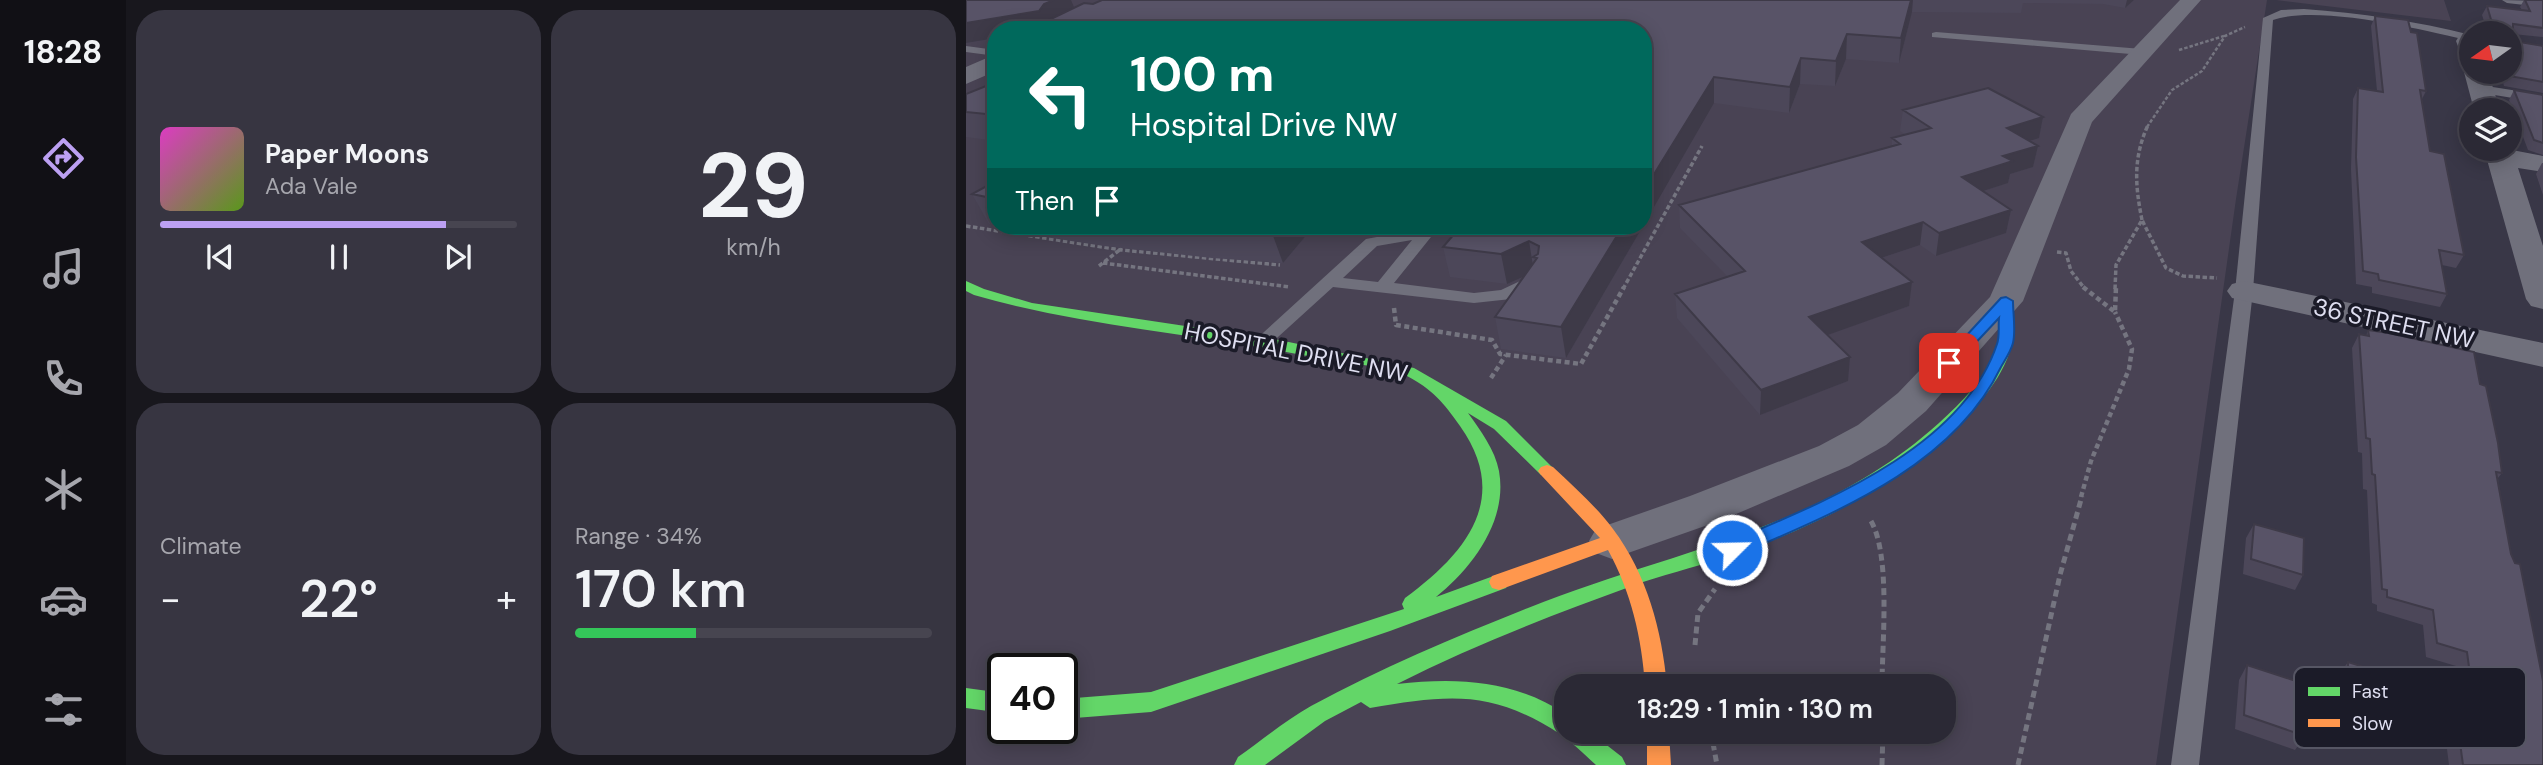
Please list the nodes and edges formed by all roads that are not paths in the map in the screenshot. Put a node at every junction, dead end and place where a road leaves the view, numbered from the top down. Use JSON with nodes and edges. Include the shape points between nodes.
{"nodes":[{"id":1,"x":2191,"y":0,"type":"edge"},
{"id":2,"x":2507,"y":0,"type":"edge"},
{"id":3,"x":2543,"y":4,"type":"edge"},
{"id":4,"x":1936,"y":35,"type":"dead end"},
{"id":5,"x":2459,"y":36,"type":"edge"},
{"id":6,"x":970,"y":50,"type":"edge"},
{"id":7,"x":2142,"y":52,"type":"junction"},
{"id":8,"x":987,"y":56,"type":"edge"},
{"id":9,"x":987,"y":64,"type":"edge"},
{"id":10,"x":966,"y":77,"type":"edge"},
{"id":11,"x":2481,"y":90,"type":"edge"},
{"id":12,"x":2543,"y":99,"type":"edge"},
{"id":13,"x":2522,"y":158,"type":"edge"},
{"id":14,"x":2503,"y":161,"type":"edge"},
{"id":15,"x":2543,"y":163,"type":"edge"},
{"id":16,"x":1379,"y":235,"type":"edge"},
{"id":17,"x":1414,"y":235,"type":"edge"},
{"id":18,"x":1424,"y":235,"type":"edge"},
{"id":19,"x":1372,"y":242,"type":"junction"},
{"id":20,"x":2534,"y":242,"type":"edge"},
{"id":21,"x":1535,"y":278,"type":"edge"},
{"id":22,"x":1329,"y":281,"type":"junction"},
{"id":23,"x":966,"y":285,"type":"edge"},
{"id":24,"x":1383,"y":286,"type":"junction"},
{"id":25,"x":2244,"y":291,"type":"junction"},
{"id":26,"x":2543,"y":299,"type":"edge"},
{"id":27,"x":2006,"y":301,"type":"junction"},
{"id":28,"x":1262,"y":342,"type":"junction"},
{"id":29,"x":2543,"y":355,"type":"edge"},
{"id":30,"x":1443,"y":391,"type":"junction"},
{"id":31,"x":1612,"y":541,"type":"junction"},
{"id":32,"x":1631,"y":578,"type":"junction"},
{"id":33,"x":1383,"y":625,"type":"junction"},
{"id":34,"x":1655,"y":674,"type":"edge"},
{"id":35,"x":966,"y":698,"type":"edge"},
{"id":36,"x":987,"y":701,"type":"edge"},
{"id":37,"x":1337,"y":704,"type":"junction"},
{"id":38,"x":1078,"y":708,"type":"edge"},
{"id":39,"x":1554,"y":718,"type":"edge"},
{"id":40,"x":1588,"y":744,"type":"edge"},
{"id":41,"x":1658,"y":744,"type":"edge"},
{"id":42,"x":1246,"y":765,"type":"edge"},
{"id":43,"x":1614,"y":765,"type":"edge"},
{"id":44,"x":1659,"y":765,"type":"edge"},
{"id":45,"x":2185,"y":765,"type":"edge"}],
"edges":[{"from":1,"to":7,"type":"street"},
{"from":2,"to":3,"type":"lane"},
{"from":4,"to":7,"type":"lane"},
{"from":5,"to":25,"type":"lane","via":[[2402,21],[2314,9],[2277,10],[2267,18]]},
{"from":6,"to":8,"type":"lane"},
{"from":7,"to":27,"type":"street","via":[[2080,120]]},
{"from":9,"to":10,"type":"street"},
{"from":11,"to":12,"type":"lane"},
{"from":13,"to":15,"type":"street"},
{"from":14,"to":20,"type":"street"},
{"from":16,"to":19,"type":"lane"},
{"from":17,"to":19,"type":"lane"},
{"from":18,"to":24,"type":"lane"},
{"from":19,"to":22,"type":"lane"},
{"from":20,"to":26,"type":"street"},
{"from":21,"to":24,"type":"lane","via":[[1505,295],[1474,298]]},
{"from":22,"to":24,"type":"lane"},
{"from":22,"to":28,"type":"lane"},
{"from":23,"to":28,"type":"main road","name":"HOSPITAL DRIVE NW","via":[[1031,307]]},
{"from":25,"to":29,"type":"street","name":"36 STREET NW"},
{"from":25,"to":45,"type":"lane"},
{"from":27,"to":31,"type":"street","via":[[1912,402],[1872,435],[1789,475]]},
{"from":27,"to":32,"type":"main road","via":[[2006,342],[1984,386],[1919,453],[1882,479],[1732,550]]},
{"from":28,"to":30,"type":"main road","name":"HOSPITAL DRIVE NW","via":[[1409,371]]},
{"from":30,"to":31,"type":"main road","name":"HOSPITAL DRIVE NW","via":[[1500,425]]},
{"from":30,"to":33,"type":"main road","via":[[1489,465],[1487,512],[1470,554],[1437,586]]},
{"from":31,"to":32,"type":"main road","name":"HOSPITAL DRIVE NW"},
{"from":31,"to":33,"type":"main road"},
{"from":32,"to":34,"type":"main road","name":"HOSPITAL DRIVE NW","via":[[1646,619]]},
{"from":32,"to":37,"type":"main road","via":[[1418,663]]},
{"from":33,"to":38,"type":"main road","via":[[1151,702]]},
{"from":35,"to":36,"type":"main road"},
{"from":37,"to":39,"type":"main road","via":[[1398,693],[1501,692]]},
{"from":37,"to":42,"type":"main road"},
{"from":40,"to":43,"type":"main road"},
{"from":41,"to":44,"type":"main road"}]}
